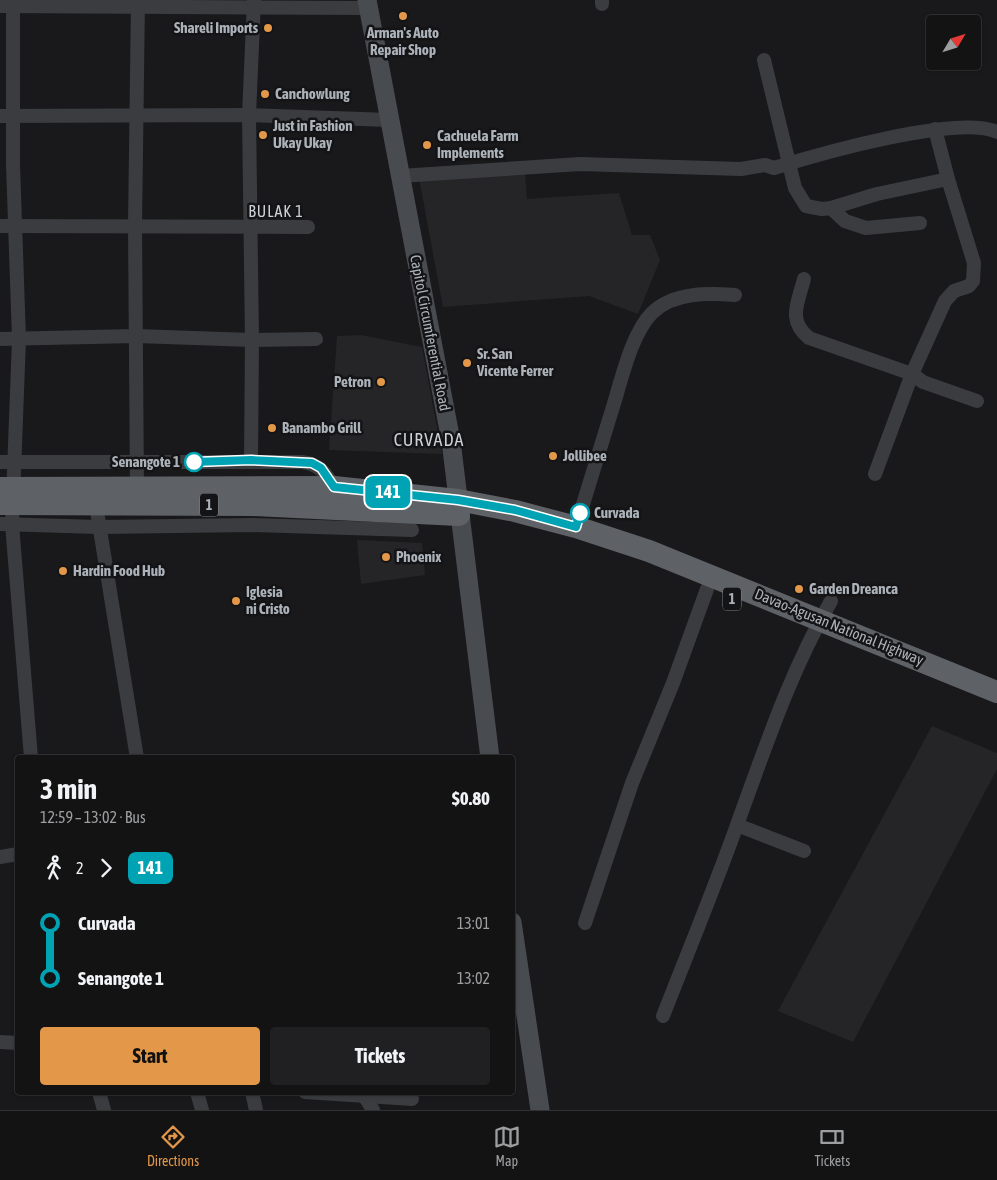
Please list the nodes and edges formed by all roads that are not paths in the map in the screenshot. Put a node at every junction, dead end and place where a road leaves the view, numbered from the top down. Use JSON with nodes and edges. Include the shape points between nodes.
{"nodes":[{"id":1,"x":138,"y":3,"type":"edge"},
{"id":2,"x":254,"y":3,"type":"edge"},
{"id":3,"x":9,"y":4,"type":"edge"},
{"id":4,"x":368,"y":4,"type":"edge"},
{"id":5,"x":764,"y":60,"type":"dead end"},
{"id":6,"x":136,"y":115,"type":"junction"},
{"id":7,"x":249,"y":115,"type":"junction"},
{"id":8,"x":6,"y":116,"type":"edge"},
{"id":9,"x":390,"y":120,"type":"junction"},
{"id":10,"x":936,"y":129,"type":"junction"},
{"id":11,"x":997,"y":132,"type":"edge"},
{"id":12,"x":790,"y":163,"type":"junction"},
{"id":13,"x":400,"y":176,"type":"junction"},
{"id":14,"x":948,"y":179,"type":"junction"},
{"id":15,"x":831,"y":208,"type":"junction"},
{"id":16,"x":920,"y":223,"type":"dead end"},
{"id":17,"x":0,"y":226,"type":"edge"},
{"id":18,"x":15,"y":226,"type":"junction"},
{"id":19,"x":135,"y":226,"type":"junction"},
{"id":20,"x":251,"y":226,"type":"junction"},
{"id":21,"x":308,"y":227,"type":"dead end"},
{"id":22,"x":804,"y":279,"type":"dead end"},
{"id":23,"x":735,"y":295,"type":"dead end"},
{"id":24,"x":136,"y":336,"type":"junction"},
{"id":25,"x":0,"y":339,"type":"edge"},
{"id":26,"x":19,"y":339,"type":"junction"},
{"id":27,"x":316,"y":339,"type":"dead end"},
{"id":28,"x":252,"y":340,"type":"junction"},
{"id":29,"x":912,"y":374,"type":"junction"},
{"id":30,"x":977,"y":401,"type":"dead end"},
{"id":31,"x":251,"y":460,"type":"junction"},
{"id":32,"x":6,"y":462,"type":"edge"},
{"id":33,"x":137,"y":463,"type":"junction"},
{"id":34,"x":875,"y":474,"type":"dead end"},
{"id":35,"x":334,"y":487,"type":"junction"},
{"id":36,"x":137,"y":489,"type":"junction"},
{"id":37,"x":6,"y":505,"type":"edge"},
{"id":38,"x":96,"y":505,"type":"junction"},
{"id":39,"x":458,"y":507,"type":"junction"},
{"id":40,"x":98,"y":527,"type":"junction"},
{"id":41,"x":576,"y":527,"type":"junction"},
{"id":42,"x":412,"y":530,"type":"dead end"},
{"id":43,"x":707,"y":589,"type":"junction"},
{"id":44,"x":821,"y":617,"type":"junction"},
{"id":45,"x":997,"y":692,"type":"edge"},
{"id":46,"x":997,"y":708,"type":"edge"},
{"id":47,"x":31,"y":755,"type":"edge"},
{"id":48,"x":136,"y":755,"type":"edge"},
{"id":49,"x":490,"y":755,"type":"edge"},
{"id":50,"x":737,"y":825,"type":"junction"},
{"id":51,"x":804,"y":851,"type":"dead end"},
{"id":52,"x":15,"y":854,"type":"edge"},
{"id":53,"x":0,"y":857,"type":"edge"},
{"id":54,"x":585,"y":923,"type":"dead end"},
{"id":55,"x":515,"y":942,"type":"edge"},
{"id":56,"x":663,"y":1016,"type":"dead end"},
{"id":57,"x":0,"y":1042,"type":"edge"},
{"id":58,"x":15,"y":1043,"type":"edge"},
{"id":59,"x":100,"y":1095,"type":"edge"},
{"id":60,"x":198,"y":1095,"type":"edge"},
{"id":61,"x":253,"y":1095,"type":"edge"},
{"id":62,"x":341,"y":1095,"type":"edge"},
{"id":63,"x":365,"y":1097,"type":"junction"},
{"id":64,"x":412,"y":1099,"type":"dead end"},
{"id":65,"x":104,"y":1110,"type":"edge"},
{"id":66,"x":202,"y":1110,"type":"edge"},
{"id":67,"x":256,"y":1110,"type":"edge"},
{"id":68,"x":374,"y":1110,"type":"edge"},
{"id":69,"x":540,"y":1110,"type":"edge"}],
"edges":[{"from":1,"to":2,"type":"street"},
{"from":1,"to":3,"type":"street"},
{"from":1,"to":6,"type":"street"},
{"from":2,"to":4,"type":"street"},
{"from":2,"to":7,"type":"street"},
{"from":3,"to":8,"type":"street"},
{"from":4,"to":9,"type":"main road","name":"Capitol Circumferential Road"},
{"from":5,"to":12,"type":"street"},
{"from":6,"to":7,"type":"street"},
{"from":6,"to":8,"type":"street"},
{"from":6,"to":19,"type":"street"},
{"from":7,"to":9,"type":"street"},
{"from":7,"to":20,"type":"street"},
{"from":8,"to":18,"type":"street"},
{"from":9,"to":13,"type":"main road","name":"Capitol Circumferential Road"},
{"from":10,"to":11,"type":"street","via":[[986,127]]},
{"from":10,"to":12,"type":"street"},
{"from":10,"to":14,"type":"street"},
{"from":12,"to":13,"type":"street","via":[[774,168],[741,169],[580,164]]},
{"from":12,"to":15,"type":"street","via":[[795,188],[806,206]]},
{"from":13,"to":39,"type":"main road","name":"Capitol Circumferential Road","via":[[451,441]]},
{"from":14,"to":15,"type":"street","via":[[877,194]]},
{"from":14,"to":29,"type":"street","via":[[973,255],[973,281],[970,286],[954,291],[945,301]]},
{"from":15,"to":16,"type":"street","via":[[845,222],[860,226]]},
{"from":17,"to":18,"type":"street"},
{"from":18,"to":19,"type":"street"},
{"from":18,"to":26,"type":"street"},
{"from":19,"to":20,"type":"street"},
{"from":19,"to":24,"type":"street"},
{"from":20,"to":21,"type":"street"},
{"from":20,"to":28,"type":"street"},
{"from":22,"to":29,"type":"street","via":[[796,313],[796,323],[801,331],[810,338]]},
{"from":23,"to":41,"type":"street","via":[[678,298],[653,312],[645,321],[621,381]]},
{"from":24,"to":26,"type":"street"},
{"from":24,"to":28,"type":"street"},
{"from":24,"to":33,"type":"street"},
{"from":25,"to":26,"type":"street"},
{"from":26,"to":32,"type":"street"},
{"from":27,"to":28,"type":"street"},
{"from":28,"to":31,"type":"street"},
{"from":29,"to":30,"type":"street","via":[[923,382]]},
{"from":29,"to":34,"type":"street"},
{"from":31,"to":33,"type":"street"},
{"from":31,"to":35,"type":"street","via":[[312,463],[321,468]]},
{"from":32,"to":33,"type":"street"},
{"from":32,"to":37,"type":"street"},
{"from":33,"to":36,"type":"street"},
{"from":35,"to":36,"type":"highway","name":"Davao-Agusan National Highway","number":"1"},
{"from":35,"to":39,"type":"highway","name":"Davao-Agusan National Highway","number":"1"},
{"from":36,"to":37,"type":"highway","name":"Davao-Agusan National Highway","number":"1"},
{"from":37,"to":38,"type":"highway","name":"Davao-Agusan National Highway","number":"1"},
{"from":37,"to":40,"type":"street"},
{"from":37,"to":47,"type":"street"},
{"from":38,"to":39,"type":"highway","name":"Davao-Agusan National Highway","number":"1"},
{"from":38,"to":40,"type":"street"},
{"from":39,"to":41,"type":"highway","name":"Davao-Agusan National Highway","number":"1","via":[[515,510]]},
{"from":39,"to":43,"type":"highway","name":"Davao-Agusan National Highway","number":"1","via":[[572,540]]},
{"from":39,"to":49,"type":"main road","name":"Capitol Circumferential Road"},
{"from":40,"to":42,"type":"street","via":[[252,524]]},
{"from":40,"to":48,"type":"street"},
{"from":41,"to":44,"type":"highway","name":"Davao-Agusan National Highway","number":"1","via":[[649,551]]},
{"from":43,"to":44,"type":"highway","name":"Davao-Agusan National Highway","number":"1"},
{"from":43,"to":54,"type":"street","via":[[632,783]]},
{"from":44,"to":45,"type":"highway","name":"Davao-Agusan National Highway","number":"1"},
{"from":44,"to":46,"type":"highway","name":"Davao-Agusan National Highway","number":"1"},
{"from":44,"to":50,"type":"street","via":[[784,695]]},
{"from":50,"to":51,"type":"street"},
{"from":50,"to":56,"type":"street"},
{"from":52,"to":53,"type":"street"},
{"from":55,"to":69,"type":"main road"},
{"from":57,"to":58,"type":"street"},
{"from":59,"to":65,"type":"street"},
{"from":60,"to":66,"type":"street"},
{"from":61,"to":67,"type":"street"},
{"from":62,"to":63,"type":"street"},
{"from":63,"to":64,"type":"street"},
{"from":63,"to":68,"type":"street"}]}
